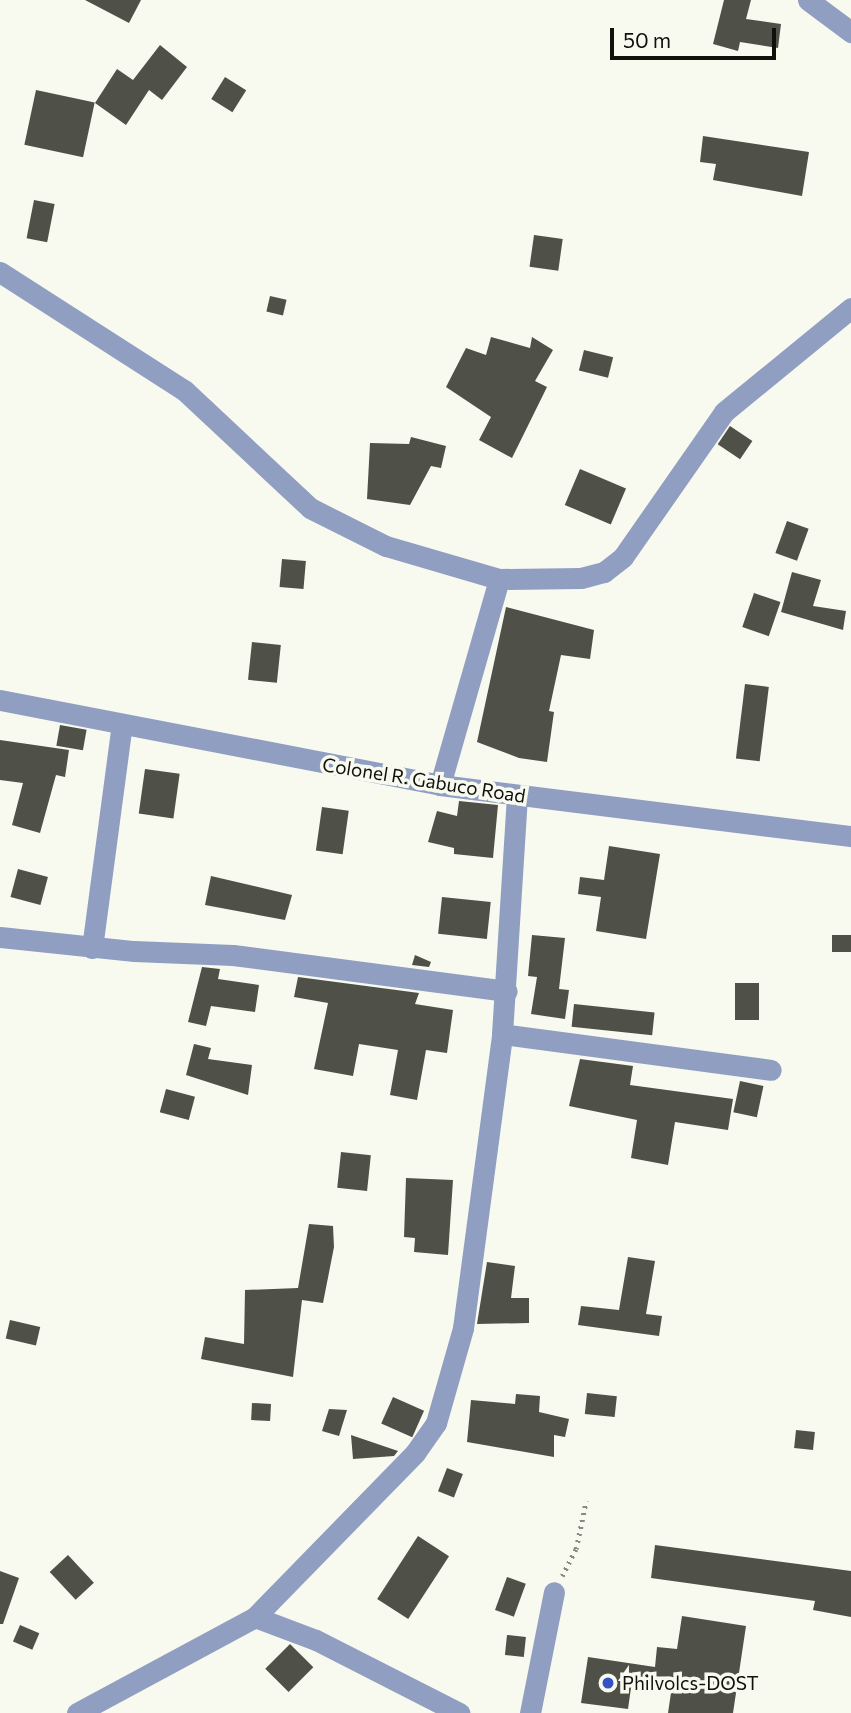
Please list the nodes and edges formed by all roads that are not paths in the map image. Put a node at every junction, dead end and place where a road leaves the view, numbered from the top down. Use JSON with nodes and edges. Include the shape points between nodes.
{"nodes":[{"id":1,"x":807,"y":0,"type":"edge"},
{"id":2,"x":851,"y":32,"type":"edge"},
{"id":3,"x":0,"y":272,"type":"edge"},
{"id":4,"x":851,"y":307,"type":"edge"},
{"id":5,"x":499,"y":579,"type":"junction"},
{"id":6,"x":0,"y":700,"type":"edge"},
{"id":7,"x":122,"y":724,"type":"junction"},
{"id":8,"x":440,"y":785,"type":"junction"},
{"id":9,"x":517,"y":796,"type":"junction"},
{"id":10,"x":851,"y":836,"type":"edge"},
{"id":11,"x":0,"y":937,"type":"edge"},
{"id":12,"x":92,"y":948,"type":"junction"},
{"id":13,"x":507,"y":991,"type":"junction"},
{"id":14,"x":502,"y":1034,"type":"junction"},
{"id":15,"x":771,"y":1070,"type":"dead end"},
{"id":16,"x":554,"y":1592,"type":"road end"},
{"id":17,"x":255,"y":1617,"type":"junction"},
{"id":18,"x":76,"y":1713,"type":"edge"},
{"id":19,"x":459,"y":1713,"type":"edge"},
{"id":20,"x":530,"y":1713,"type":"edge"}],
"edges":[{"from":1,"to":2,"type":"street"},
{"from":3,"to":5,"type":"street","via":[[184,390],[310,508],[386,546]]},
{"from":4,"to":5,"type":"street","via":[[724,412],[623,556],[604,572],[580,578]]},
{"from":5,"to":8,"type":"street"},
{"from":6,"to":7,"type":"street","name":"Colonel R. Gabuco Road"},
{"from":7,"to":8,"type":"street","name":"Colonel R. Gabuco Road"},
{"from":7,"to":12,"type":"street"},
{"from":8,"to":9,"type":"street","name":"Colonel R. Gabuco Road"},
{"from":9,"to":10,"type":"street","name":"Colonel R. Gabuco Road"},
{"from":9,"to":13,"type":"street"},
{"from":11,"to":12,"type":"street"},
{"from":12,"to":13,"type":"street","via":[[233,955]]},
{"from":13,"to":14,"type":"street"},
{"from":14,"to":15,"type":"street"},
{"from":14,"to":17,"type":"street","via":[[463,1328],[436,1423],[415,1453]]},
{"from":16,"to":20,"type":"street"},
{"from":17,"to":18,"type":"street"},
{"from":17,"to":19,"type":"street","via":[[352,1657]]}]}
